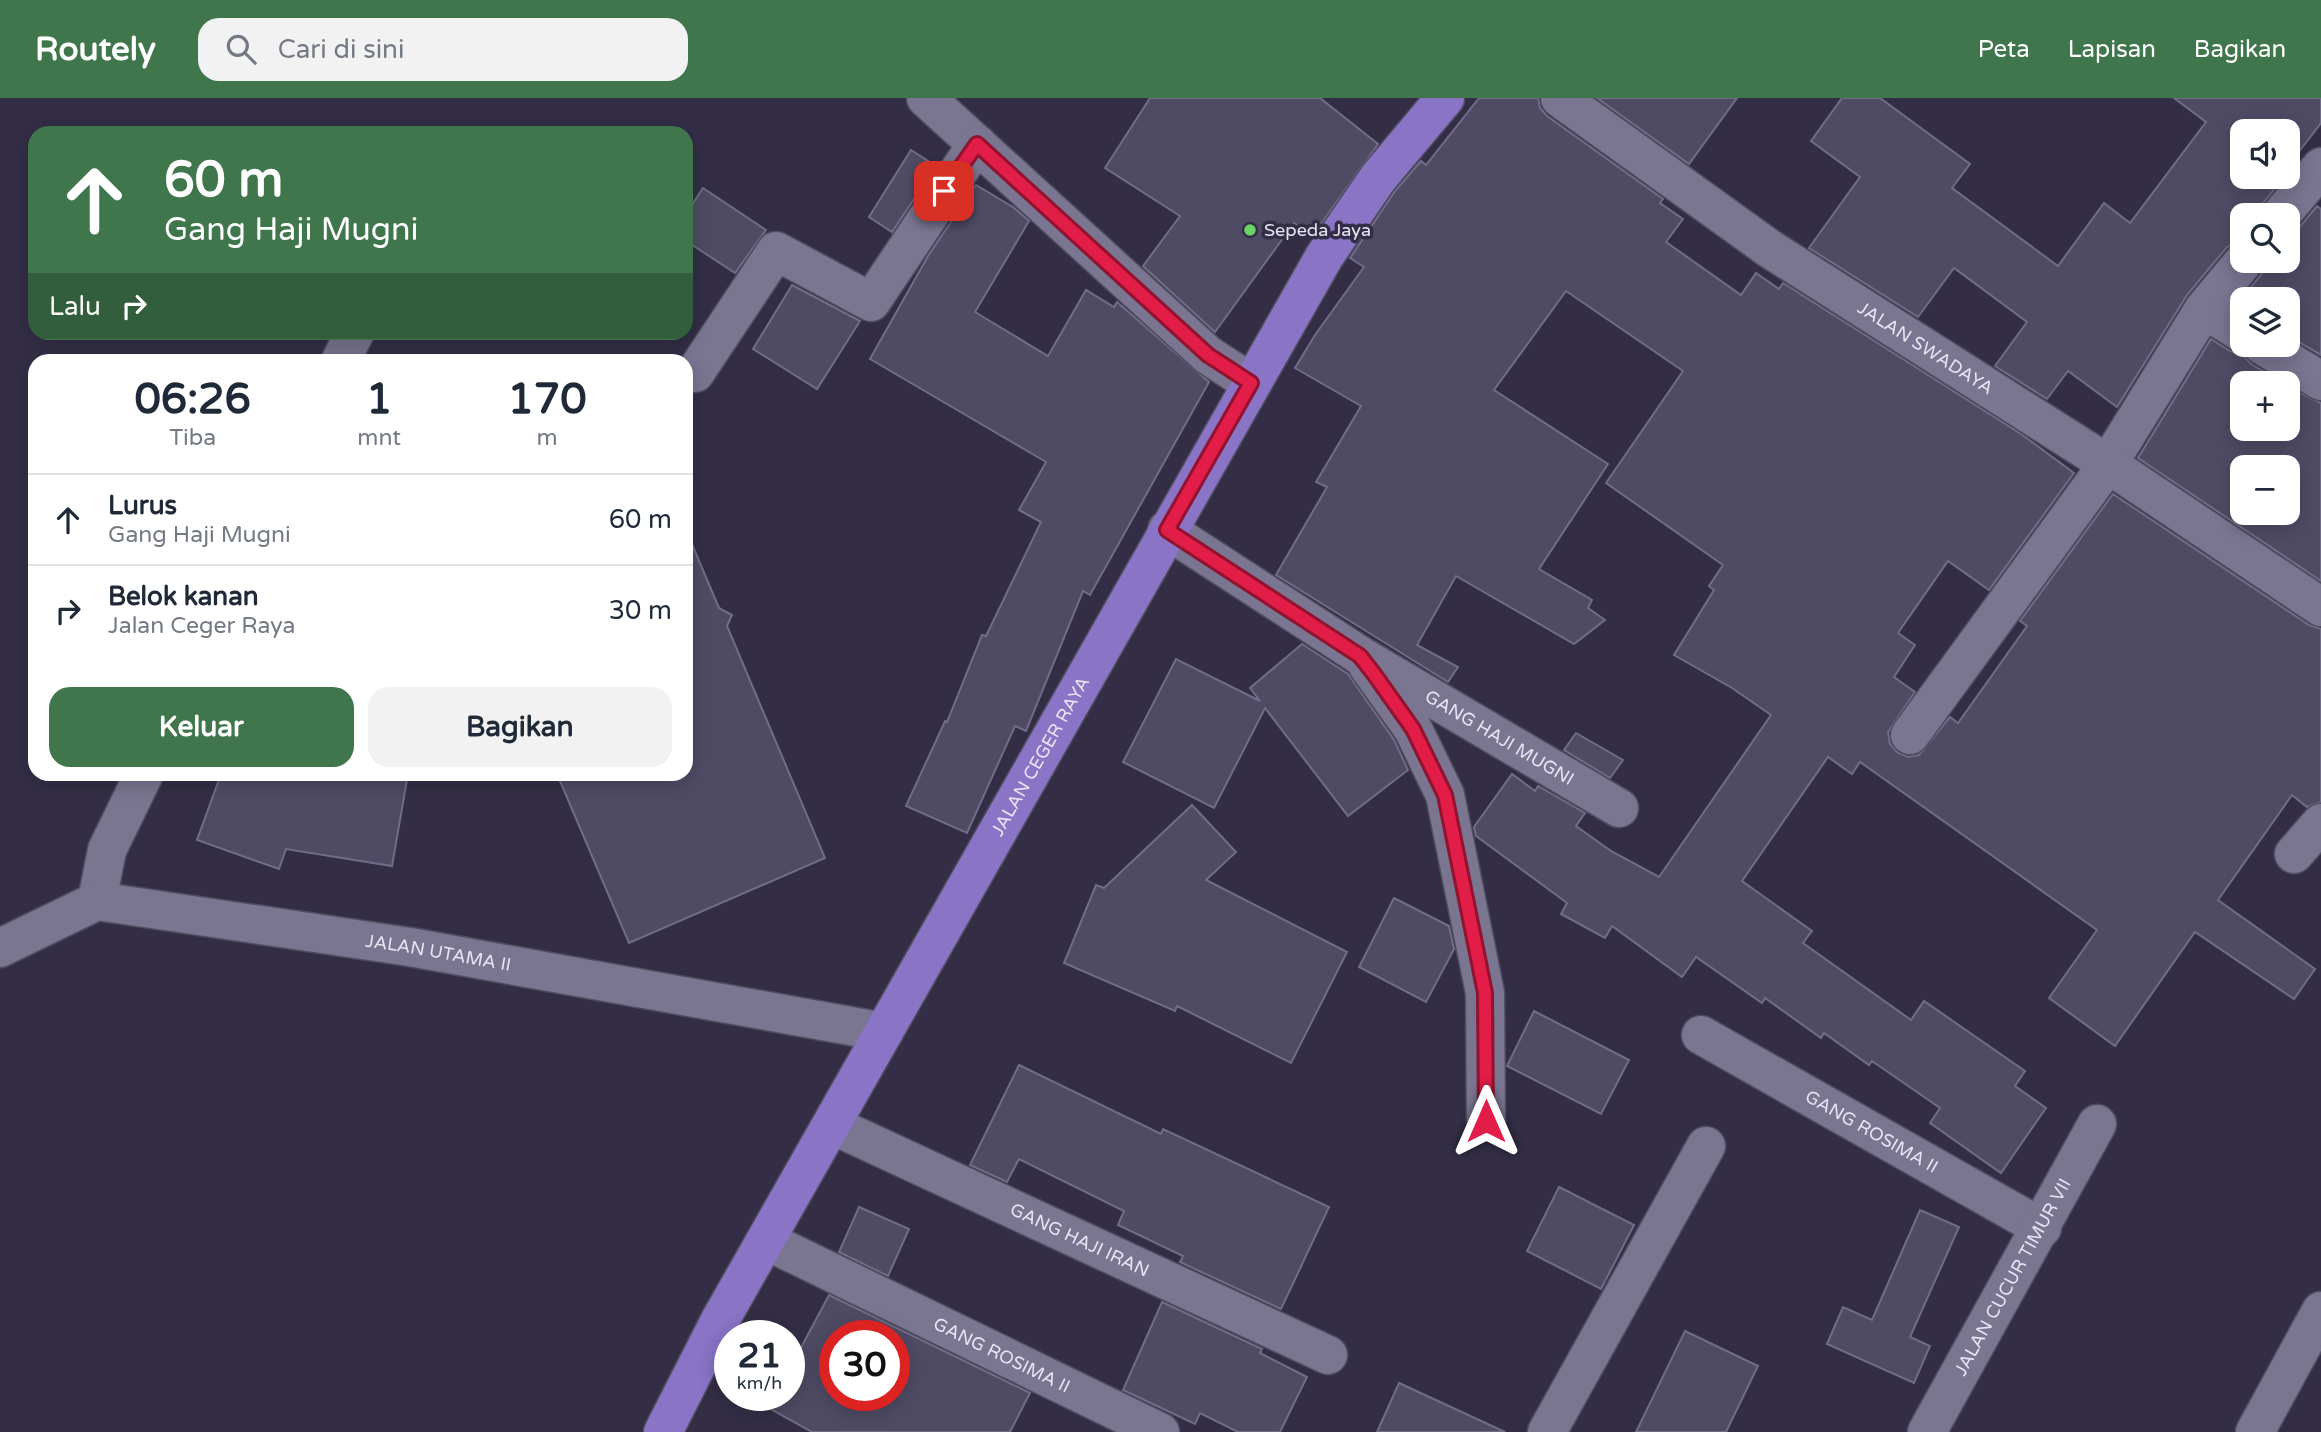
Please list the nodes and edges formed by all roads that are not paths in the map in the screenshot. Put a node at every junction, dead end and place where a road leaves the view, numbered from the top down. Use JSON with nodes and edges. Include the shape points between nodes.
{"nodes":[{"id":1,"x":926,"y":98,"type":"edge"},
{"id":2,"x":1445,"y":98,"type":"edge"},
{"id":3,"x":1560,"y":98,"type":"edge"},
{"id":4,"x":977,"y":144,"type":"junction"},
{"id":5,"x":2321,"y":167,"type":"edge"},
{"id":6,"x":2291,"y":203,"type":"edge"},
{"id":7,"x":2234,"y":273,"type":"edge"},
{"id":8,"x":2204,"y":309,"type":"junction"},
{"id":9,"x":2230,"y":325,"type":"edge"},
{"id":10,"x":2282,"y":357,"type":"edge"},
{"id":11,"x":695,"y":373,"type":"dead end"},
{"id":12,"x":2321,"y":381,"type":"edge"},
{"id":13,"x":1251,"y":383,"type":"junction"},
{"id":14,"x":2108,"y":464,"type":"junction"},
{"id":15,"x":1167,"y":530,"type":"junction"},
{"id":16,"x":2321,"y":607,"type":"edge"},
{"id":17,"x":1360,"y":656,"type":"junction"},
{"id":18,"x":1910,"y":735,"type":"dead end"},
{"id":19,"x":141,"y":781,"type":"edge"},
{"id":20,"x":1619,"y":808,"type":"dead end"},
{"id":21,"x":2321,"y":823,"type":"edge"},
{"id":22,"x":2294,"y":854,"type":"dead end"},
{"id":23,"x":97,"y":901,"type":"junction"},
{"id":24,"x":0,"y":948,"type":"edge"},
{"id":25,"x":884,"y":1032,"type":"junction"},
{"id":26,"x":1701,"y":1035,"type":"dead end"},
{"id":27,"x":1486,"y":1121,"type":"dead end"},
{"id":28,"x":2097,"y":1124,"type":"dead end"},
{"id":29,"x":832,"y":1125,"type":"junction"},
{"id":30,"x":1706,"y":1146,"type":"dead end"},
{"id":31,"x":2042,"y":1228,"type":"junction"},
{"id":32,"x":767,"y":1241,"type":"junction"},
{"id":33,"x":2321,"y":1311,"type":"edge"},
{"id":34,"x":1328,"y":1356,"type":"dead end"},
{"id":35,"x":663,"y":1432,"type":"edge"},
{"id":36,"x":1160,"y":1432,"type":"edge"},
{"id":37,"x":1547,"y":1432,"type":"edge"},
{"id":38,"x":1927,"y":1432,"type":"edge"},
{"id":39,"x":2255,"y":1432,"type":"edge"}],
"edges":[{"from":1,"to":4,"type":"street"},
{"from":2,"to":13,"type":"main road","name":"JALAN CEGER RAYA","via":[[1378,178],[1324,257]]},
{"from":3,"to":14,"type":"street","name":"JALAN SWADAYA","via":[[1770,249]]},
{"from":4,"to":11,"type":"street","via":[[871,302],[776,251]]},
{"from":4,"to":13,"type":"street","via":[[1208,355]]},
{"from":5,"to":6,"type":"street"},
{"from":7,"to":8,"type":"street"},
{"from":8,"to":9,"type":"street"},
{"from":8,"to":14,"type":"street"},
{"from":10,"to":12,"type":"street"},
{"from":13,"to":15,"type":"main road","name":"JALAN CEGER RAYA"},
{"from":14,"to":16,"type":"street","name":"JALAN SWADAYA"},
{"from":14,"to":18,"type":"street"},
{"from":15,"to":17,"type":"street","name":"GANG HAJI MUGNI"},
{"from":15,"to":25,"type":"main road","name":"JALAN CEGER RAYA"},
{"from":17,"to":20,"type":"street","name":"GANG HAJI MUGNI"},
{"from":17,"to":27,"type":"street","via":[[1413,729],[1445,795],[1485,993]]},
{"from":19,"to":23,"type":"street","via":[[107,850]]},
{"from":21,"to":22,"type":"street"},
{"from":23,"to":24,"type":"street"},
{"from":23,"to":25,"type":"street","name":"JALAN UTAMA II","via":[[410,947]]},
{"from":25,"to":29,"type":"main road","name":"JALAN CEGER RAYA"},
{"from":26,"to":31,"type":"street","name":"GANG ROSIMA II"},
{"from":28,"to":31,"type":"street","name":"JALAN CUCUR TIMUR VII"},
{"from":29,"to":32,"type":"main road","name":"JALAN CEGER RAYA"},
{"from":29,"to":34,"type":"street","name":"GANG HAJI IRAN"},
{"from":30,"to":37,"type":"street"},
{"from":31,"to":38,"type":"street","name":"JALAN CUCUR TIMUR VII"},
{"from":32,"to":35,"type":"main road","name":"JALAN CEGER RAYA"},
{"from":32,"to":36,"type":"street","name":"GANG ROSIMA II"},
{"from":33,"to":39,"type":"street"}]}
